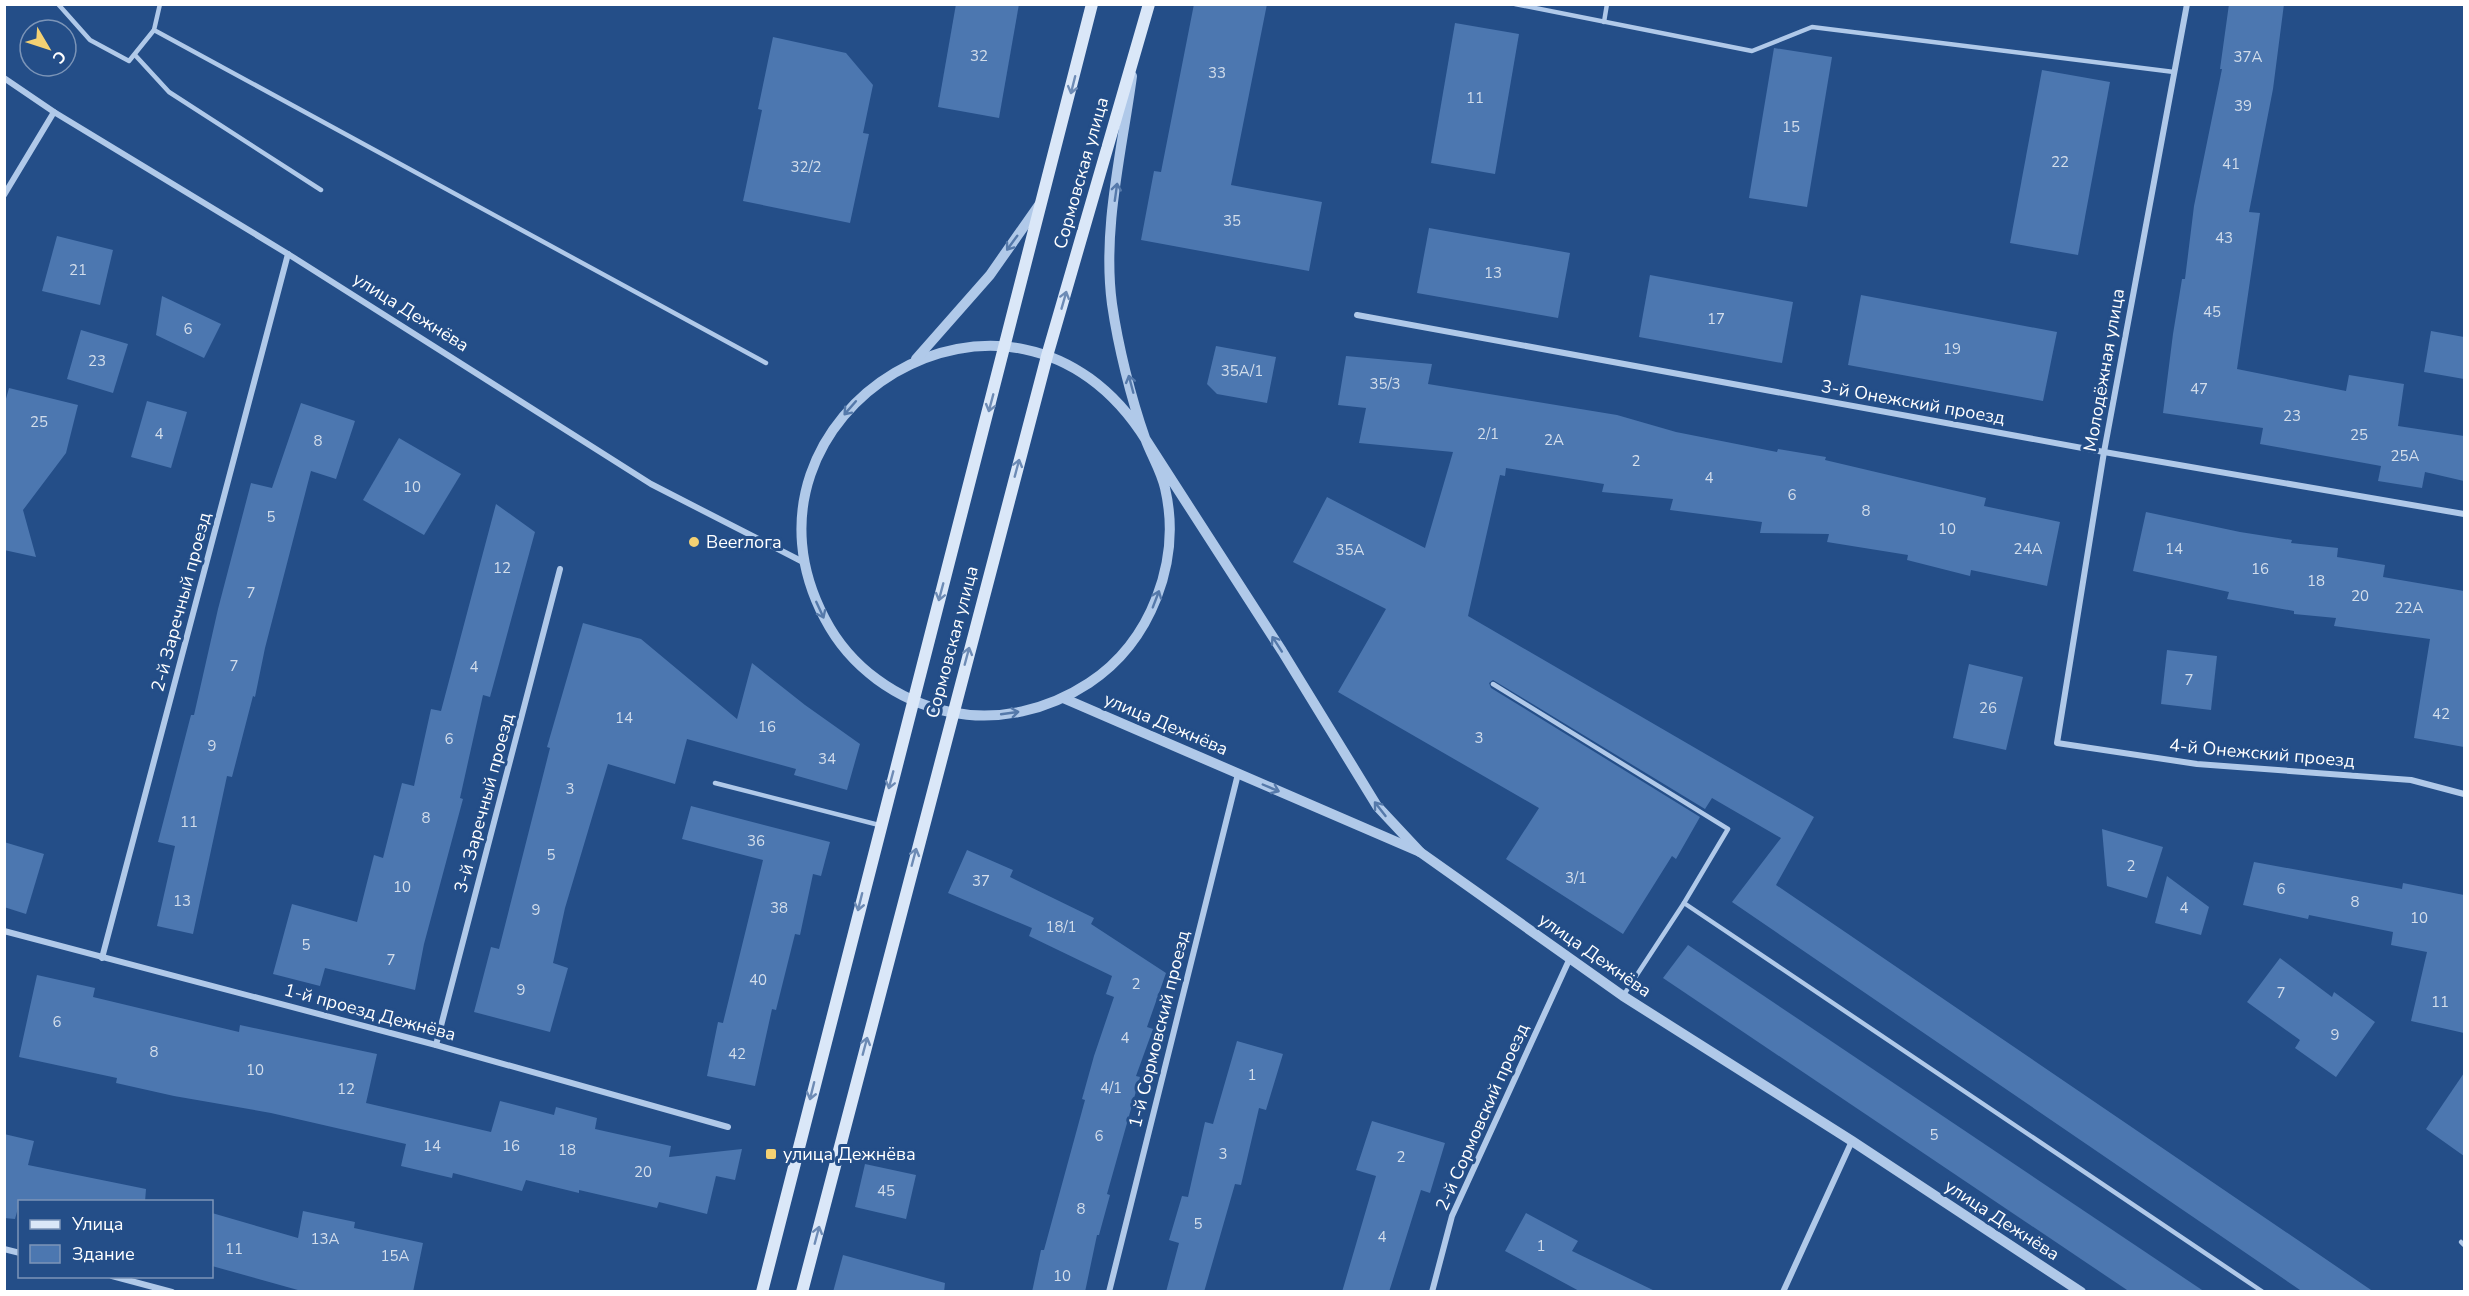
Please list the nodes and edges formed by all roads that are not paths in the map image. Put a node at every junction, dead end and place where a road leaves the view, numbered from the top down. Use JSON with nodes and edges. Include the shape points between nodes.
{"nodes":[{"id":1,"x":58,"y":4,"type":"edge"},
{"id":2,"x":160,"y":4,"type":"edge"},
{"id":3,"x":1092,"y":4,"type":"edge"},
{"id":4,"x":1149,"y":4,"type":"edge"},
{"id":5,"x":1515,"y":4,"type":"edge"},
{"id":6,"x":1607,"y":4,"type":"edge"},
{"id":7,"x":2187,"y":4,"type":"edge"},
{"id":8,"x":1604,"y":22,"type":"junction"},
{"id":9,"x":154,"y":30,"type":"junction"},
{"id":10,"x":1136,"y":48,"type":"junction"},
{"id":11,"x":135,"y":55,"type":"junction"},
{"id":12,"x":2174,"y":72,"type":"junction"},
{"id":13,"x":4,"y":78,"type":"edge"},
{"id":14,"x":54,"y":112,"type":"junction"},
{"id":15,"x":321,"y":190,"type":"dead end"},
{"id":16,"x":4,"y":195,"type":"edge"},
{"id":17,"x":1045,"y":195,"type":"junction"},
{"id":18,"x":288,"y":254,"type":"junction"},
{"id":19,"x":1358,"y":315,"type":"dead end"},
{"id":20,"x":1006,"y":347,"type":"junction"},
{"id":21,"x":1047,"y":356,"type":"junction"},
{"id":22,"x":914,"y":362,"type":"junction"},
{"id":23,"x":766,"y":363,"type":"dead end"},
{"id":24,"x":1146,"y":440,"type":"junction"},
{"id":25,"x":2104,"y":452,"type":"junction"},
{"id":26,"x":2464,"y":514,"type":"edge"},
{"id":27,"x":805,"y":563,"type":"junction"},
{"id":28,"x":560,"y":569,"type":"dead end"},
{"id":29,"x":1492,"y":684,"type":"dead end"},
{"id":30,"x":1063,"y":698,"type":"junction"},
{"id":31,"x":913,"y":700,"type":"junction"},
{"id":32,"x":952,"y":712,"type":"junction"},
{"id":33,"x":2057,"y":742,"type":"joint"},
{"id":34,"x":1238,"y":774,"type":"junction"},
{"id":35,"x":715,"y":783,"type":"dead end"},
{"id":36,"x":2464,"y":794,"type":"edge"},
{"id":37,"x":879,"y":825,"type":"junction"},
{"id":38,"x":1420,"y":852,"type":"junction"},
{"id":39,"x":1684,"y":903,"type":"junction"},
{"id":40,"x":4,"y":931,"type":"edge"},
{"id":41,"x":102,"y":958,"type":"junction"},
{"id":42,"x":1570,"y":958,"type":"junction"},
{"id":43,"x":1623,"y":996,"type":"junction"},
{"id":44,"x":436,"y":1045,"type":"junction"},
{"id":45,"x":728,"y":1127,"type":"dead end"},
{"id":46,"x":1852,"y":1141,"type":"junction"},
{"id":47,"x":120,"y":1278,"type":"edge"},
{"id":48,"x":172,"y":1292,"type":"edge"},
{"id":49,"x":762,"y":1292,"type":"edge"},
{"id":50,"x":802,"y":1292,"type":"edge"},
{"id":51,"x":1109,"y":1292,"type":"edge"},
{"id":52,"x":1432,"y":1292,"type":"edge"},
{"id":53,"x":1783,"y":1292,"type":"edge"},
{"id":54,"x":2081,"y":1292,"type":"edge"},
{"id":55,"x":2263,"y":1292,"type":"edge"}],
"edges":[{"from":1,"to":11,"type":"lane","via":[[90,40],[129,61]]},
{"from":2,"to":9,"type":"lane"},
{"from":3,"to":17,"type":"main road","name":"Сормовская улица","one_way":true},
{"from":4,"to":10,"type":"main road","name":"Сормовская улица"},
{"from":5,"to":8,"type":"lane"},
{"from":6,"to":8,"type":"lane"},
{"from":7,"to":12,"type":"street","name":"Молодёжная улица"},
{"from":8,"to":12,"type":"lane","via":[[1752,51],[1812,27]]},
{"from":9,"to":11,"type":"lane"},
{"from":9,"to":23,"type":"lane"},
{"from":21,"to":10,"type":"main road","name":"Сормовская улица","one_way":true},
{"from":24,"to":10,"type":"street","one_way":true,"via":[[1113,307],[1108,250]]},
{"from":11,"to":15,"type":"lane","via":[[169,92]]},
{"from":12,"to":25,"type":"street","name":"Молодёжная улица"},
{"from":13,"to":14,"type":"street","name":"улица Дежнёва"},
{"from":14,"to":16,"type":"street"},
{"from":14,"to":18,"type":"street","name":"улица Дежнёва"},
{"from":17,"to":20,"type":"main road","name":"Сормовская улица"},
{"from":17,"to":22,"type":"street","one_way":true,"via":[[990,275]]},
{"from":18,"to":27,"type":"street","name":"улица Дежнёва","via":[[651,484]]},
{"from":18,"to":41,"type":"street","name":"2-й Заречный проезд"},
{"from":19,"to":25,"type":"street","name":"3-й Онежский проезд"},
{"from":20,"to":21,"type":"street"},
{"from":20,"to":22,"type":"street","via":[[950,350]]},
{"from":20,"to":31,"type":"main road","name":"Сормовская улица","one_way":true},
{"from":21,"to":24,"type":"street","via":[[1104,389]]},
{"from":32,"to":21,"type":"main road","name":"Сормовская улица","one_way":true},
{"from":22,"to":27,"type":"street","one_way":true,"via":[[859,399],[820,452],[804,506]]},
{"from":30,"to":24,"type":"street","one_way":true,"via":[[1093,680],[1120,656],[1142,627],[1158,596],[1167,561],[1170,525],[1166,490]]},
{"from":38,"to":24,"type":"street","one_way":true,"via":[[1377,806]]},
{"from":25,"to":26,"type":"street","name":"3-й Онежский проезд"},
{"from":25,"to":33,"type":"street","name":"Молодёжная улица"},
{"from":27,"to":31,"type":"street","one_way":true,"via":[[817,602],[848,653],[878,680]]},
{"from":28,"to":44,"type":"street","name":"3-й Заречный проезд"},
{"from":29,"to":39,"type":"lane","via":[[1728,829]]},
{"from":32,"to":30,"type":"street","one_way":true,"via":[[981,716],[1015,713]]},
{"from":30,"to":34,"type":"street","name":"улица Дежнёва"},
{"from":31,"to":32,"type":"street"},
{"from":31,"to":37,"type":"main road","name":"Сормовская улица","one_way":true},
{"from":50,"to":32,"type":"main road","name":"Сормовская улица","one_way":true},
{"from":33,"to":36,"type":"street","name":"4-й Онежский проезд","via":[[2197,764],[2412,780]]},
{"from":34,"to":38,"type":"street","name":"улица Дежнёва","one_way":true},
{"from":34,"to":51,"type":"street","name":"1-й Сормовский проезд"},
{"from":35,"to":37,"type":"lane"},
{"from":37,"to":49,"type":"main road","name":"Сормовская улица","one_way":true},
{"from":38,"to":42,"type":"street","name":"улица Дежнёва"},
{"from":39,"to":43,"type":"lane"},
{"from":39,"to":55,"type":"lane"},
{"from":40,"to":41,"type":"street","name":"1-й проезд Дежнёва"},
{"from":41,"to":44,"type":"street","name":"1-й проезд Дежнёва"},
{"from":42,"to":43,"type":"street","name":"улица Дежнёва"},
{"from":42,"to":52,"type":"street","name":"2-й Сормовский проезд","via":[[1452,1216]]},
{"from":43,"to":46,"type":"street","name":"улица Дежнёва"},
{"from":44,"to":45,"type":"street","name":"1-й проезд Дежнёва"},
{"from":46,"to":53,"type":"street"},
{"from":46,"to":54,"type":"street","name":"улица Дежнёва"},
{"from":47,"to":48,"type":"street"}]}
